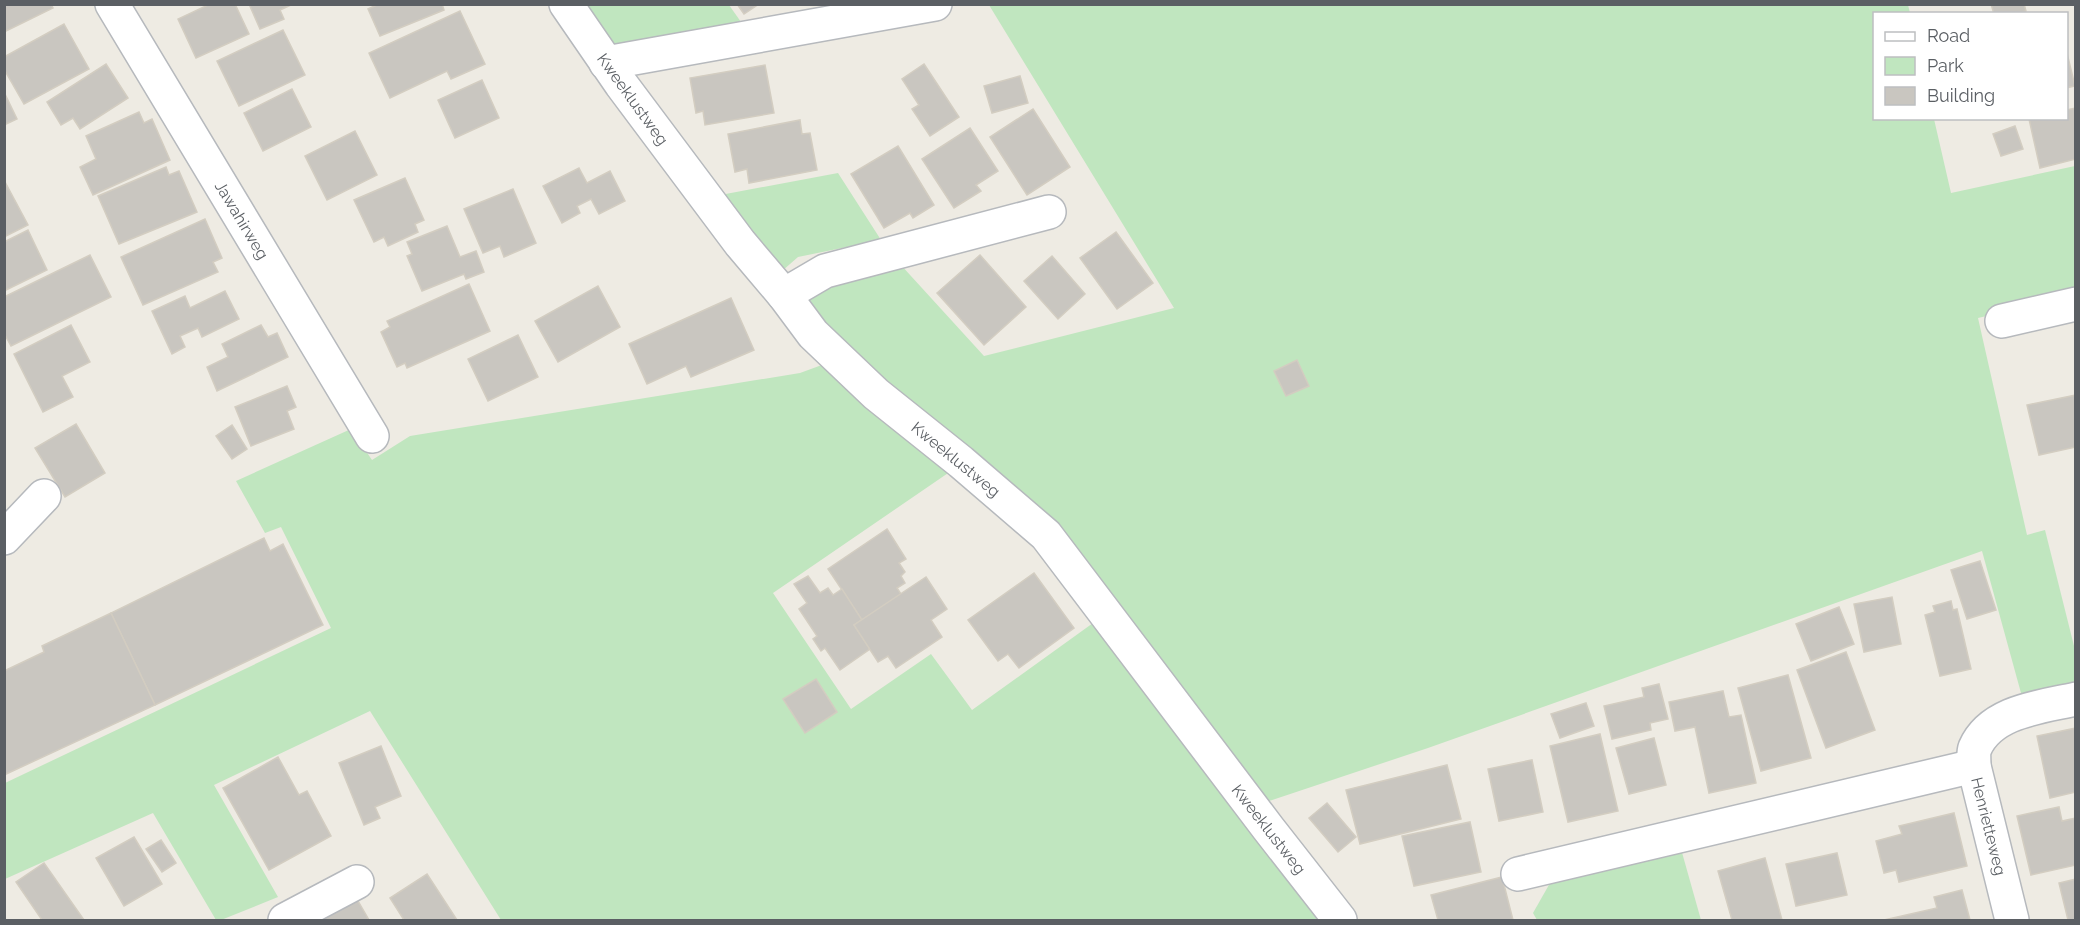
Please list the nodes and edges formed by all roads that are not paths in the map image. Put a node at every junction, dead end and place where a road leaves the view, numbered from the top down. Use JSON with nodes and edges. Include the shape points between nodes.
{"nodes":[{"id":1,"x":112,"y":4,"type":"edge"},
{"id":2,"x":566,"y":4,"type":"edge"},
{"id":3,"x":935,"y":4,"type":"edge"},
{"id":4,"x":606,"y":63,"type":"junction"},
{"id":5,"x":1049,"y":212,"type":"dead end"},
{"id":6,"x":784,"y":295,"type":"junction"},
{"id":7,"x":2076,"y":304,"type":"edge"},
{"id":8,"x":2002,"y":321,"type":"dead end"},
{"id":9,"x":372,"y":436,"type":"dead end"},
{"id":10,"x":44,"y":496,"type":"dead end"},
{"id":11,"x":4,"y":538,"type":"edge"},
{"id":12,"x":2076,"y":699,"type":"edge"},
{"id":13,"x":1974,"y":766,"type":"junction"},
{"id":14,"x":1518,"y":874,"type":"dead end"},
{"id":15,"x":357,"y":882,"type":"dead end"},
{"id":16,"x":285,"y":921,"type":"edge"},
{"id":17,"x":1340,"y":921,"type":"edge"},
{"id":18,"x":2012,"y":921,"type":"edge"}],
"edges":[{"from":1,"to":9,"type":"street","name":"Jawahirweg"},
{"from":2,"to":4,"type":"street","name":"Kweeklustweg"},
{"from":3,"to":4,"type":"street"},
{"from":4,"to":6,"type":"street","name":"Kweeklustweg","via":[[740,243]]},
{"from":5,"to":6,"type":"street","via":[[825,271]]},
{"from":6,"to":17,"type":"street","name":"Kweeklustweg","via":[[813,334],[876,394],[1046,535]]},
{"from":7,"to":8,"type":"street"},
{"from":10,"to":11,"type":"street"},
{"from":12,"to":13,"type":"street","name":"Henrietteweg","via":[[1998,721],[1974,750]]},
{"from":13,"to":14,"type":"street"},
{"from":13,"to":18,"type":"street","name":"Henrietteweg"},
{"from":15,"to":16,"type":"street"}]}
